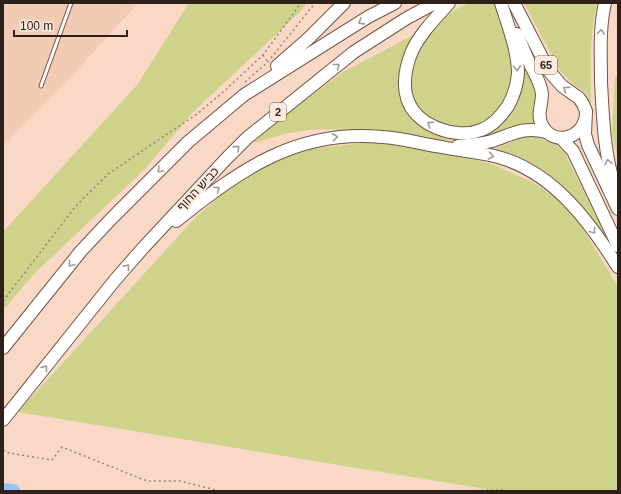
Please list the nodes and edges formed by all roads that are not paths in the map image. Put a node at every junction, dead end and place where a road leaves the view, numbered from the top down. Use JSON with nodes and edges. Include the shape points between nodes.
{"nodes":[{"id":1,"x":71,"y":3,"type":"edge"},
{"id":2,"x":344,"y":3,"type":"edge"},
{"id":3,"x":394,"y":3,"type":"edge"},
{"id":4,"x":435,"y":3,"type":"edge"},
{"id":5,"x":450,"y":3,"type":"edge"},
{"id":6,"x":502,"y":3,"type":"edge"},
{"id":7,"x":514,"y":3,"type":"edge"},
{"id":8,"x":605,"y":3,"type":"edge"},
{"id":9,"x":40,"y":86,"type":"dead end"},
{"id":10,"x":244,"y":95,"type":"junction"},
{"id":11,"x":586,"y":119,"type":"junction"},
{"id":12,"x":546,"y":132,"type":"junction"},
{"id":13,"x":561,"y":138,"type":"junction"},
{"id":14,"x":419,"y":143,"type":"junction"},
{"id":15,"x":618,"y":199,"type":"edge"},
{"id":16,"x":618,"y":209,"type":"edge"},
{"id":17,"x":618,"y":246,"type":"edge"},
{"id":18,"x":143,"y":248,"type":"junction"},
{"id":19,"x":618,"y":267,"type":"edge"},
{"id":20,"x":3,"y":348,"type":"edge"},
{"id":21,"x":3,"y":420,"type":"edge"}],
"edges":[{"from":1,"to":9,"type":"lane"},
{"from":2,"to":10,"type":"highway","via":[[309,38]]},
{"from":3,"to":10,"type":"highway","one_way":true},
{"from":18,"to":4,"type":"highway","name":"כביש החוף","number":"2","one_way":true,"via":[[226,159],[268,120],[354,52]]},
{"from":6,"to":5,"type":"highway","one_way":true,"via":[[516,56],[518,75],[514,94],[504,111],[489,126],[462,133],[438,129],[413,110],[407,99],[404,79],[411,54],[421,36]]},
{"from":6,"to":12,"type":"highway","number":"65","via":[[541,89],[540,120]]},
{"from":11,"to":7,"type":"highway","number":"65","one_way":true,"via":[[583,104],[549,71]]},
{"from":15,"to":8,"type":"highway","one_way":true,"via":[[606,157],[603,128],[601,33]]},
{"from":10,"to":20,"type":"highway","one_way":true,"via":[[188,142],[112,218]]},
{"from":11,"to":13,"type":"highway","via":[[580,131],[568,138]]},
{"from":11,"to":16,"type":"highway","number":"65","via":[[588,145]]},
{"from":12,"to":13,"type":"highway"},
{"from":12,"to":14,"type":"highway","via":[[525,129],[468,146]]},
{"from":13,"to":17,"type":"highway","via":[[573,151]]},
{"from":18,"to":14,"type":"highway","one_way":true,"via":[[228,181],[268,157],[293,147],[316,140],[360,136]]},
{"from":14,"to":19,"type":"highway","one_way":true,"via":[[498,157],[530,170],[558,190],[575,207]]},
{"from":21,"to":18,"type":"highway","name":"כביש החוף","number":"2","one_way":true}]}
